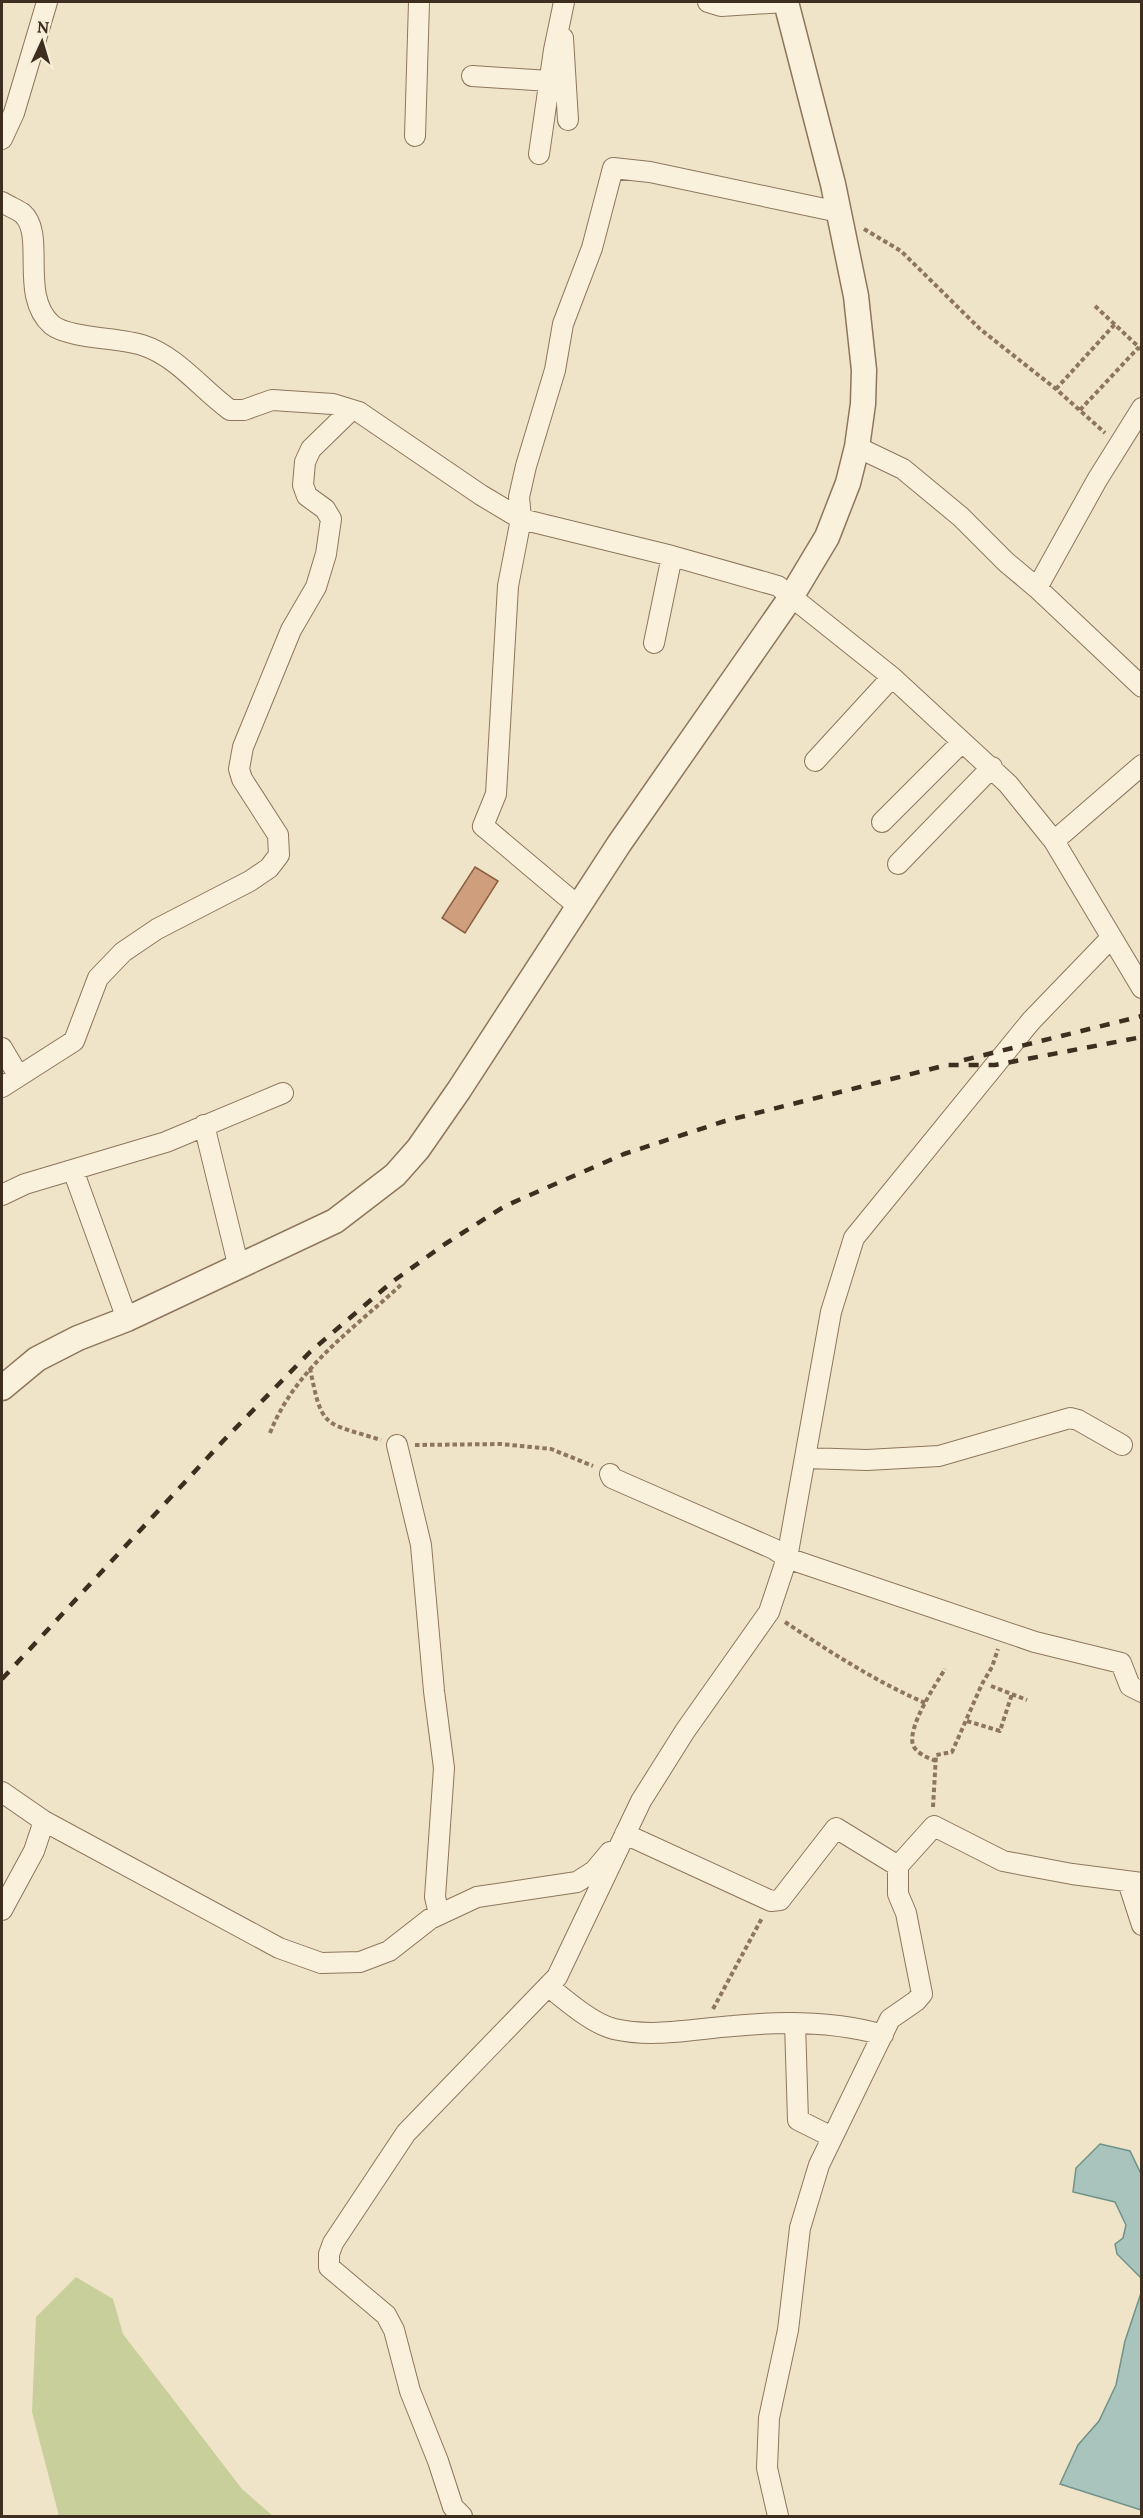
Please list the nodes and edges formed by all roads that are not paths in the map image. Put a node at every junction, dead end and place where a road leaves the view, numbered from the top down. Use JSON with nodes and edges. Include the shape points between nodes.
{"nodes":[{"id":1,"x":47,"y":2,"type":"edge"},
{"id":2,"x":419,"y":2,"type":"edge"},
{"id":3,"x":708,"y":2,"type":"edge"},
{"id":4,"x":786,"y":2,"type":"edge"},
{"id":5,"x":562,"y":10,"type":"edge"},
{"id":6,"x":472,"y":76,"type":"dead end"},
{"id":7,"x":549,"y":81,"type":"junction"},
{"id":8,"x":568,"y":120,"type":"dead end"},
{"id":9,"x":416,"y":135,"type":"dead end"},
{"id":10,"x":2,"y":139,"type":"edge"},
{"id":11,"x":539,"y":154,"type":"dead end"},
{"id":12,"x":2,"y":202,"type":"edge"},
{"id":13,"x":840,"y":218,"type":"junction"},
{"id":14,"x":1142,"y":408,"type":"edge"},
{"id":15,"x":351,"y":410,"type":"junction"},
{"id":16,"x":857,"y":447,"type":"junction"},
{"id":17,"x":521,"y":519,"type":"junction"},
{"id":18,"x":672,"y":556,"type":"junction"},
{"id":19,"x":1037,"y":588,"type":"junction"},
{"id":20,"x":791,"y":597,"type":"junction"},
{"id":21,"x":654,"y":643,"type":"dead end"},
{"id":22,"x":892,"y":677,"type":"junction"},
{"id":23,"x":1142,"y":687,"type":"edge"},
{"id":24,"x":961,"y":743,"type":"junction"},
{"id":25,"x":815,"y":761,"type":"dead end"},
{"id":26,"x":1142,"y":765,"type":"edge"},
{"id":27,"x":992,"y":767,"type":"junction"},
{"id":28,"x":882,"y":822,"type":"dead end"},
{"id":29,"x":1054,"y":841,"type":"junction"},
{"id":30,"x":898,"y":864,"type":"dead end"},
{"id":31,"x":578,"y":906,"type":"junction"},
{"id":32,"x":1112,"y":938,"type":"junction"},
{"id":33,"x":1141,"y":988,"type":"edge"},
{"id":34,"x":2,"y":1048,"type":"edge"},
{"id":35,"x":18,"y":1076,"type":"junction"},
{"id":36,"x":2,"y":1087,"type":"edge"},
{"id":37,"x":283,"y":1093,"type":"dead end"},
{"id":38,"x":204,"y":1125,"type":"junction"},
{"id":39,"x":73,"y":1170,"type":"junction"},
{"id":40,"x":2,"y":1195,"type":"edge"},
{"id":41,"x":238,"y":1264,"type":"junction"},
{"id":42,"x":127,"y":1319,"type":"junction"},
{"id":43,"x":3,"y":1380,"type":"edge"},
{"id":44,"x":397,"y":1445,"type":"road end"},
{"id":45,"x":1122,"y":1445,"type":"dead end"},
{"id":46,"x":806,"y":1458,"type":"junction"},
{"id":47,"x":610,"y":1474,"type":"road end"},
{"id":48,"x":787,"y":1558,"type":"junction"},
{"id":49,"x":1142,"y":1692,"type":"edge"},
{"id":50,"x":2,"y":1792,"type":"edge"},
{"id":51,"x":44,"y":1821,"type":"junction"},
{"id":52,"x":625,"y":1834,"type":"junction"},
{"id":53,"x":898,"y":1866,"type":"junction"},
{"id":54,"x":1135,"y":1882,"type":"edge"},
{"id":55,"x":2,"y":1910,"type":"edge"},
{"id":56,"x":439,"y":1914,"type":"junction"},
{"id":57,"x":1142,"y":1925,"type":"edge"},
{"id":58,"x":548,"y":1986,"type":"junction"},
{"id":59,"x":795,"y":2023,"type":"junction"},
{"id":60,"x":883,"y":2035,"type":"junction"},
{"id":61,"x":832,"y":2137,"type":"junction"},
{"id":62,"x":462,"y":2517,"type":"edge"},
{"id":63,"x":778,"y":2517,"type":"edge"}],
"edges":[{"from":1,"to":10,"type":"street","via":[[14,113]]},
{"from":2,"to":9,"type":"street"},
{"from":3,"to":4,"type":"street","via":[[721,6]]},
{"from":4,"to":13,"type":"street"},
{"from":5,"to":7,"type":"street"},
{"from":5,"to":8,"type":"street"},
{"from":6,"to":7,"type":"street"},
{"from":7,"to":11,"type":"street"},
{"from":12,"to":15,"type":"street","via":[[23,214],[31,228],[34,290],[39,309],[54,326],[141,345],[164,355],[230,410],[244,410],[272,400],[333,404]]},
{"from":13,"to":16,"type":"street","via":[[856,296],[864,370]]},
{"from":13,"to":17,"type":"street","via":[[650,172],[613,168],[592,249],[563,324],[555,370],[519,497]]},
{"from":14,"to":19,"type":"street"},
{"from":15,"to":17,"type":"street"},
{"from":15,"to":35,"type":"street","via":[[311,449],[305,462],[303,485],[307,496],[325,509],[331,519],[326,554],[316,587],[291,630],[243,747],[239,769],[278,835],[279,855],[269,868],[250,881],[176,918],[123,952],[98,978],[74,1041]]},
{"from":16,"to":19,"type":"street","via":[[903,470],[961,517]]},
{"from":16,"to":20,"type":"street","via":[[827,537]]},
{"from":17,"to":18,"type":"street"},
{"from":17,"to":31,"type":"street","via":[[508,586],[496,794],[483,826]]},
{"from":18,"to":20,"type":"street","via":[[778,586]]},
{"from":18,"to":21,"type":"street"},
{"from":19,"to":23,"type":"street"},
{"from":20,"to":22,"type":"street"},
{"from":20,"to":31,"type":"street"},
{"from":22,"to":24,"type":"street"},
{"from":22,"to":25,"type":"street"},
{"from":24,"to":27,"type":"street"},
{"from":24,"to":28,"type":"street"},
{"from":26,"to":29,"type":"street"},
{"from":27,"to":29,"type":"street"},
{"from":27,"to":30,"type":"street"},
{"from":29,"to":32,"type":"street"},
{"from":31,"to":41,"type":"street","via":[[454,1098],[395,1175],[334,1221]]},
{"from":32,"to":33,"type":"street"},
{"from":32,"to":46,"type":"street","via":[[1030,1021],[854,1238],[831,1312]]},
{"from":34,"to":35,"type":"street"},
{"from":35,"to":36,"type":"street"},
{"from":37,"to":38,"type":"street"},
{"from":38,"to":39,"type":"street","via":[[166,1142]]},
{"from":38,"to":41,"type":"street"},
{"from":39,"to":40,"type":"street"},
{"from":39,"to":42,"type":"street"},
{"from":41,"to":42,"type":"street"},
{"from":42,"to":43,"type":"street","via":[[78,1338]]},
{"from":44,"to":56,"type":"street","via":[[421,1545],[444,1768],[435,1897]]},
{"from":45,"to":46,"type":"street","via":[[1070,1418],[939,1456],[867,1461]]},
{"from":46,"to":48,"type":"street"},
{"from":47,"to":48,"type":"street"},
{"from":48,"to":49,"type":"street","via":[[1004,1632],[1121,1663],[1130,1686]]},
{"from":48,"to":52,"type":"street","via":[[769,1612],[685,1731]]},
{"from":50,"to":51,"type":"street"},
{"from":51,"to":55,"type":"street","via":[[34,1851]]},
{"from":51,"to":56,"type":"street","via":[[279,1948],[321,1964],[360,1962],[389,1951]]},
{"from":52,"to":53,"type":"street","via":[[771,1901],[780,1900],[836,1828]]},
{"from":52,"to":56,"type":"street","via":[[594,1871],[577,1882],[477,1897]]},
{"from":52,"to":58,"type":"street","via":[[557,1977]]},
{"from":53,"to":54,"type":"street","via":[[934,1826],[1003,1861]]},
{"from":53,"to":60,"type":"street","via":[[898,1894],[906,1912],[922,1994],[891,2019]]},
{"from":54,"to":57,"type":"street"},
{"from":58,"to":59,"type":"street","via":[[612,2029],[680,2033]]},
{"from":58,"to":62,"type":"street","via":[[406,2133],[329,2254],[329,2267],[386,2315],[394,2330],[410,2391],[453,2507]]},
{"from":59,"to":60,"type":"street","via":[[854,2027]]},
{"from":59,"to":61,"type":"street","via":[[798,2120]]},
{"from":60,"to":61,"type":"street"},
{"from":61,"to":63,"type":"street","via":[[800,2228],[788,2330],[769,2418],[767,2468]]}]}
